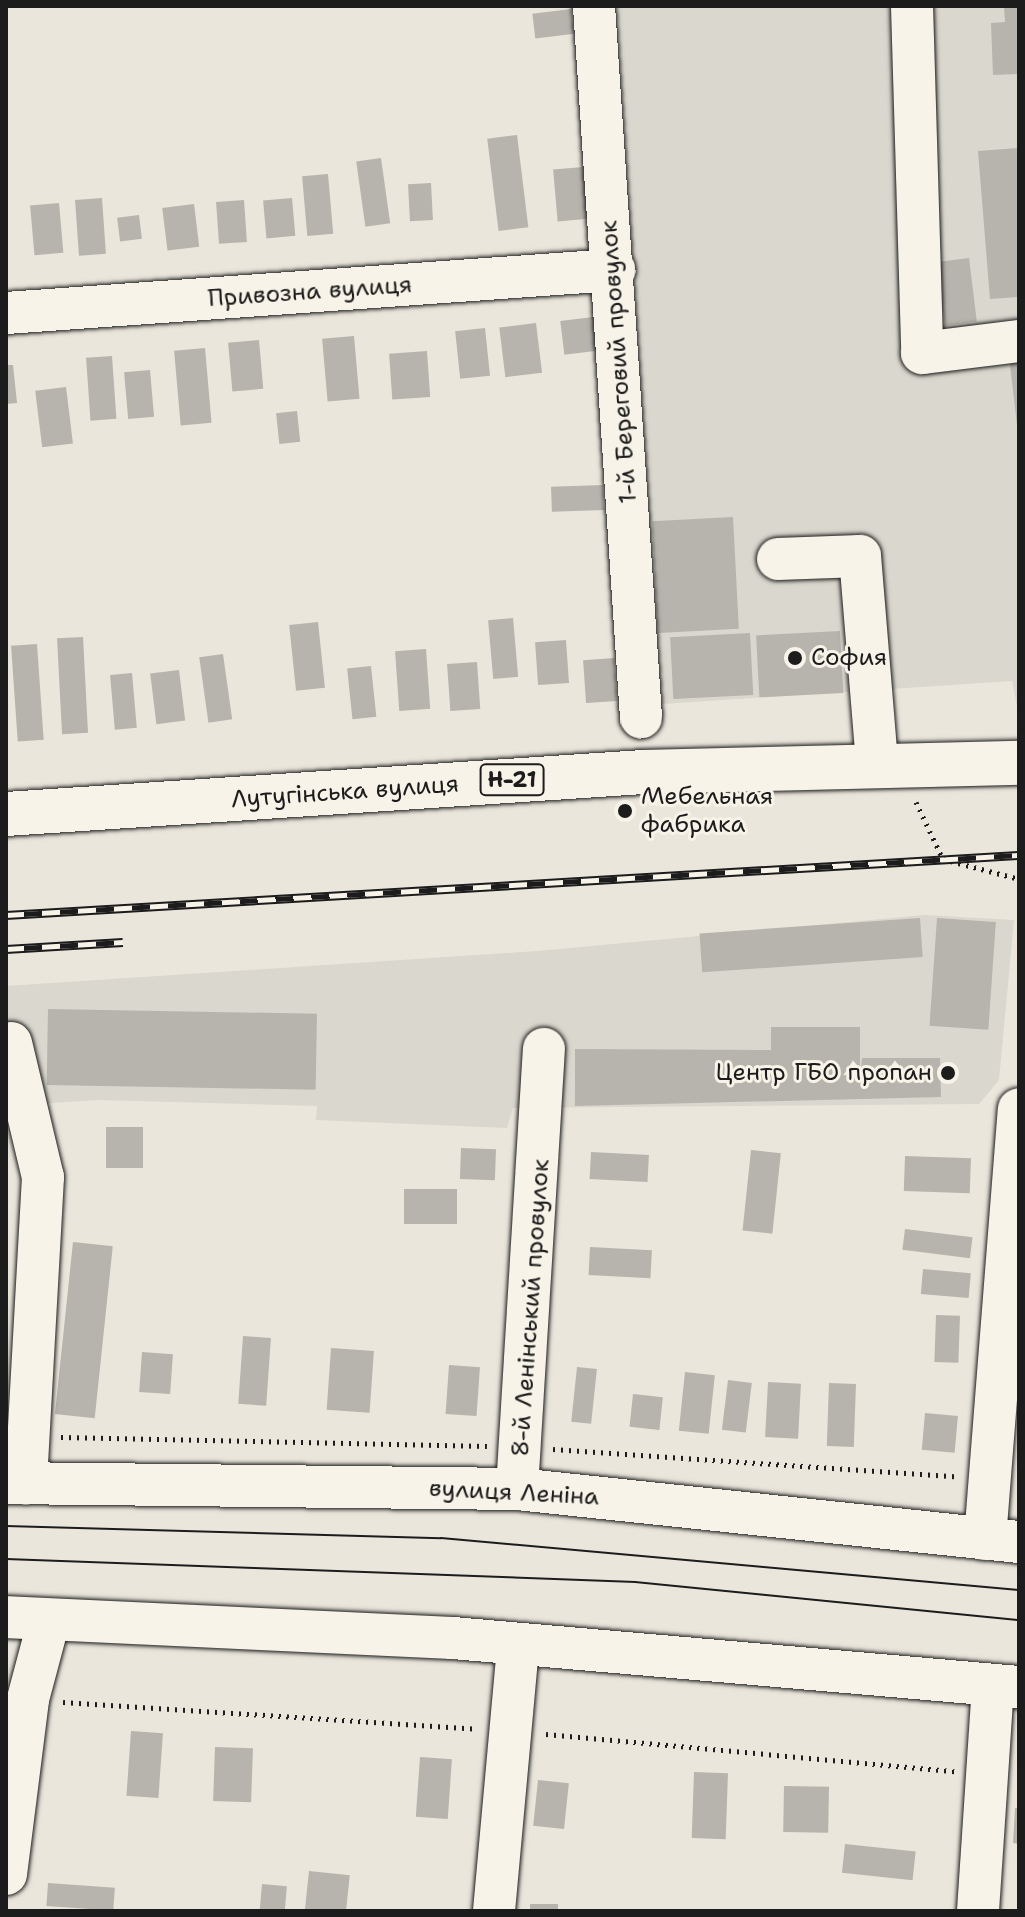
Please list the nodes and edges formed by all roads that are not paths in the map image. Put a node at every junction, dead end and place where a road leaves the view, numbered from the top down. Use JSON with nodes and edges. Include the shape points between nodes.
{"nodes":[{"id":1,"x":594,"y":6,"type":"edge"},
{"id":2,"x":912,"y":6,"type":"edge"},
{"id":3,"x":614,"y":270,"type":"junction"},
{"id":4,"x":6,"y":313,"type":"edge"},
{"id":5,"x":1019,"y":341,"type":"edge"},
{"id":6,"x":778,"y":559,"type":"dead end"},
{"id":7,"x":641,"y":717,"type":"dead end"},
{"id":8,"x":1019,"y":763,"type":"edge"},
{"id":9,"x":894,"y":765,"type":"junction"},
{"id":10,"x":6,"y":814,"type":"edge"},
{"id":11,"x":11,"y":1043,"type":"dead end"},
{"id":12,"x":544,"y":1049,"type":"dead end"},
{"id":13,"x":1019,"y":1109,"type":"edge"},
{"id":14,"x":16,"y":1483,"type":"edge"},
{"id":15,"x":517,"y":1489,"type":"junction"},
{"id":16,"x":1002,"y":1541,"type":"edge"},
{"id":17,"x":6,"y":1617,"type":"edge"},
{"id":18,"x":49,"y":1620,"type":"junction"},
{"id":19,"x":518,"y":1645,"type":"junction"},
{"id":20,"x":1006,"y":1686,"type":"edge"},
{"id":21,"x":6,"y":1874,"type":"edge"},
{"id":22,"x":494,"y":1911,"type":"edge"},
{"id":23,"x":978,"y":1911,"type":"edge"}],
"edges":[{"from":1,"to":3,"type":"street","name":"1-й Береговий провулок"},
{"from":2,"to":5,"type":"street","via":[[922,353]]},
{"from":3,"to":4,"type":"street","name":"Привозна вулиця"},
{"from":3,"to":7,"type":"street","name":"1-й Береговий провулок"},
{"from":6,"to":9,"type":"street","via":[[860,556]]},
{"from":8,"to":9,"type":"main road","name":"Лутугінська вулиця","number":"Н-21"},
{"from":9,"to":10,"type":"main road","name":"Лутугінська вулиця","number":"Н-21","via":[[644,772]]},
{"from":11,"to":14,"type":"street","via":[[43,1177]]},
{"from":12,"to":15,"type":"street","name":"8-й Ленінський провулок","via":[[544,1127]]},
{"from":13,"to":16,"type":"street"},
{"from":14,"to":15,"type":"street","name":"вулиця Леніна"},
{"from":15,"to":16,"type":"street","name":"вулиця Леніна"},
{"from":17,"to":18,"type":"street"},
{"from":18,"to":19,"type":"street"},
{"from":18,"to":21,"type":"street","via":[[28,1699]]},
{"from":19,"to":20,"type":"street"},
{"from":19,"to":22,"type":"street"},
{"from":20,"to":23,"type":"street"}]}
